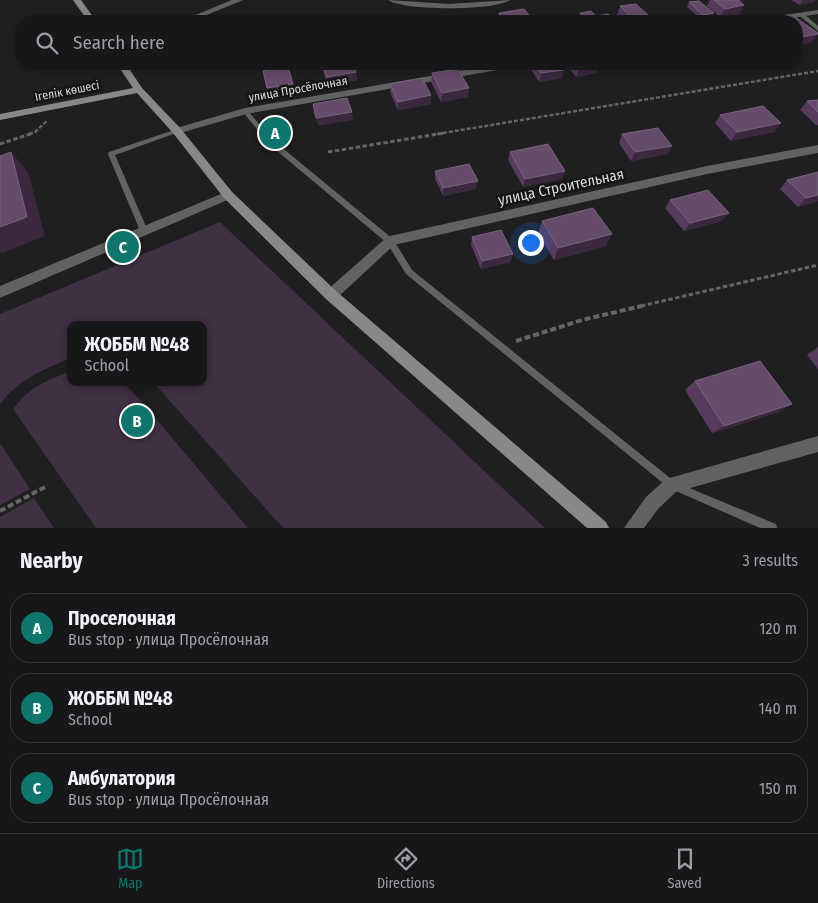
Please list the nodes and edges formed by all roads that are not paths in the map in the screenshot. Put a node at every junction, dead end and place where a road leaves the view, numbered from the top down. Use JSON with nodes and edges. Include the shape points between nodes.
{"nodes":[{"id":1,"x":77,"y":0,"type":"edge"},
{"id":2,"x":239,"y":0,"type":"edge"},
{"id":3,"x":392,"y":0,"type":"edge"},
{"id":4,"x":506,"y":0,"type":"edge"},
{"id":5,"x":818,"y":12,"type":"edge"},
{"id":6,"x":802,"y":14,"type":"junction"},
{"id":7,"x":88,"y":15,"type":"edge"},
{"id":8,"x":200,"y":15,"type":"edge"},
{"id":9,"x":796,"y":15,"type":"edge"},
{"id":10,"x":818,"y":29,"type":"edge"},
{"id":11,"x":126,"y":70,"type":"edge"},
{"id":12,"x":480,"y":70,"type":"edge"},
{"id":13,"x":140,"y":90,"type":"junction"},
{"id":14,"x":245,"y":111,"type":"junction"},
{"id":15,"x":0,"y":117,"type":"edge"},
{"id":16,"x":177,"y":131,"type":"junction"},
{"id":17,"x":818,"y":149,"type":"edge"},
{"id":18,"x":228,"y":196,"type":"junction"},
{"id":19,"x":144,"y":231,"type":"junction"},
{"id":20,"x":390,"y":241,"type":"junction"},
{"id":21,"x":0,"y":292,"type":"edge"},
{"id":22,"x":331,"y":295,"type":"junction"},
{"id":23,"x":818,"y":444,"type":"edge"},
{"id":24,"x":672,"y":485,"type":"junction"},
{"id":25,"x":600,"y":528,"type":"edge"},
{"id":26,"x":632,"y":528,"type":"edge"},
{"id":27,"x":772,"y":528,"type":"edge"}],
"edges":[{"from":1,"to":7,"type":"main road"},
{"from":2,"to":8,"type":"street"},
{"from":3,"to":4,"type":"street","via":[[422,6],[468,7]]},
{"from":5,"to":6,"type":"street"},
{"from":6,"to":9,"type":"street"},
{"from":6,"to":10,"type":"lane"},
{"from":11,"to":13,"type":"main road"},
{"from":12,"to":14,"type":"street","name":"улица Просёлочная"},
{"from":13,"to":15,"type":"main road","name":"Ігелік көшесі"},
{"from":13,"to":16,"type":"main road"},
{"from":14,"to":16,"type":"street","name":"улица Просёлочная"},
{"from":14,"to":20,"type":"lane","via":[[272,143]]},
{"from":16,"to":18,"type":"main road"},
{"from":16,"to":19,"type":"lane","via":[[111,154]]},
{"from":17,"to":20,"type":"street","name":"улица Строительная","via":[[707,170]]},
{"from":18,"to":19,"type":"street"},
{"from":18,"to":22,"type":"main road"},
{"from":19,"to":21,"type":"street"},
{"from":20,"to":22,"type":"street","name":"улица Строительная"},
{"from":20,"to":24,"type":"lane","via":[[409,272]]},
{"from":22,"to":25,"type":"main road"},
{"from":23,"to":24,"type":"street"},
{"from":24,"to":26,"type":"street"},
{"from":24,"to":27,"type":"lane"}]}
